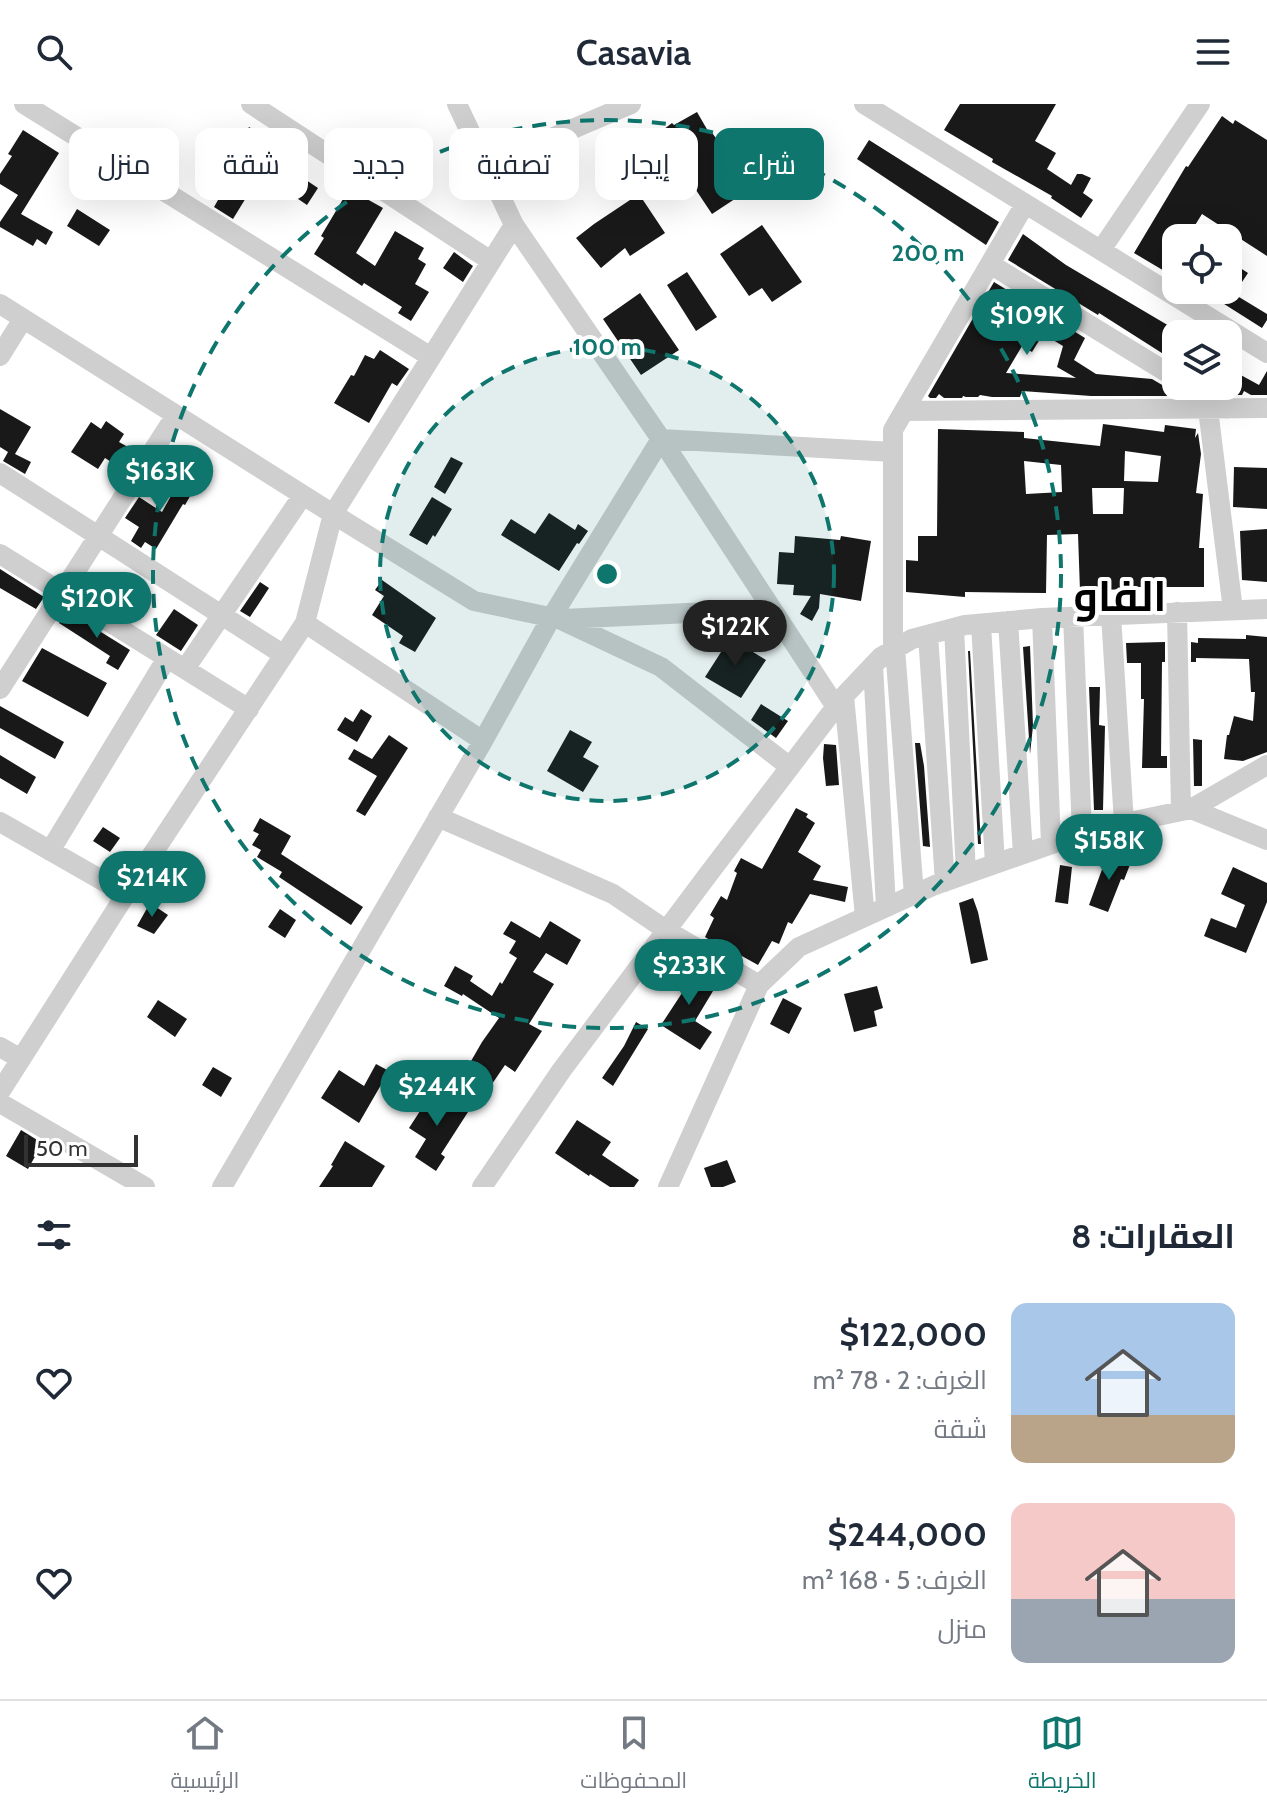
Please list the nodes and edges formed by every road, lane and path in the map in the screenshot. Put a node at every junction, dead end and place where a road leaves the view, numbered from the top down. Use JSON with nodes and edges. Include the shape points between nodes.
{"nodes":[{"id":1,"x":24,"y":104,"type":"edge"},
{"id":2,"x":251,"y":104,"type":"edge"},
{"id":3,"x":457,"y":104,"type":"edge"},
{"id":4,"x":631,"y":104,"type":"edge"},
{"id":5,"x":864,"y":104,"type":"edge"},
{"id":6,"x":1200,"y":104,"type":"edge"},
{"id":7,"x":468,"y":128,"type":"edge"},
{"id":8,"x":575,"y":128,"type":"edge"},
{"id":9,"x":502,"y":200,"type":"edge"},
{"id":10,"x":1025,"y":204,"type":"junction"},
{"id":11,"x":514,"y":225,"type":"junction"},
{"id":12,"x":1101,"y":250,"type":"junction"},
{"id":13,"x":491,"y":261,"type":"junction"},
{"id":14,"x":990,"y":264,"type":"junction"},
{"id":15,"x":0,"y":304,"type":"edge"},
{"id":16,"x":23,"y":319,"type":"junction"},
{"id":17,"x":1267,"y":353,"type":"edge"},
{"id":18,"x":0,"y":356,"type":"edge"},
{"id":19,"x":431,"y":357,"type":"junction"},
{"id":20,"x":1162,"y":369,"type":"edge"},
{"id":21,"x":1207,"y":400,"type":"edge"},
{"id":22,"x":1267,"y":408,"type":"edge"},
{"id":23,"x":1218,"y":409,"type":"junction"},
{"id":24,"x":904,"y":411,"type":"junction"},
{"id":25,"x":176,"y":415,"type":"junction"},
{"id":26,"x":661,"y":439,"type":"junction"},
{"id":27,"x":893,"y":452,"type":"junction"},
{"id":28,"x":0,"y":473,"type":"edge"},
{"id":29,"x":303,"y":495,"type":"junction"},
{"id":30,"x":333,"y":514,"type":"junction"},
{"id":31,"x":99,"y":536,"type":"junction"},
{"id":32,"x":0,"y":554,"type":"edge"},
{"id":33,"x":62,"y":593,"type":"junction"},
{"id":34,"x":772,"y":609,"type":"junction"},
{"id":35,"x":1267,"y":609,"type":"edge"},
{"id":36,"x":1233,"y":610,"type":"junction"},
{"id":37,"x":1177,"y":612,"type":"junction"},
{"id":38,"x":222,"y":615,"type":"junction"},
{"id":39,"x":1111,"y":615,"type":"junction"},
{"id":40,"x":1073,"y":617,"type":"junction"},
{"id":41,"x":555,"y":618,"type":"junction"},
{"id":42,"x":1042,"y":618,"type":"junction"},
{"id":43,"x":1008,"y":621,"type":"junction"},
{"id":44,"x":305,"y":623,"type":"junction"},
{"id":45,"x":981,"y":624,"type":"junction"},
{"id":46,"x":954,"y":628,"type":"junction"},
{"id":47,"x":928,"y":635,"type":"junction"},
{"id":48,"x":894,"y":649,"type":"junction"},
{"id":49,"x":284,"y":655,"type":"junction"},
{"id":50,"x":167,"y":658,"type":"junction"},
{"id":51,"x":873,"y":665,"type":"junction"},
{"id":52,"x":185,"y":669,"type":"junction"},
{"id":53,"x":0,"y":689,"type":"edge"},
{"id":54,"x":840,"y":702,"type":"junction"},
{"id":55,"x":249,"y":709,"type":"junction"},
{"id":56,"x":483,"y":741,"type":"junction"},
{"id":57,"x":1267,"y":765,"type":"edge"},
{"id":58,"x":790,"y":767,"type":"junction"},
{"id":59,"x":1257,"y":778,"type":"edge"},
{"id":60,"x":1186,"y":810,"type":"junction"},
{"id":61,"x":438,"y":817,"type":"junction"},
{"id":62,"x":0,"y":822,"type":"edge"},
{"id":63,"x":1124,"y":823,"type":"junction"},
{"id":64,"x":1082,"y":833,"type":"junction"},
{"id":65,"x":1267,"y":840,"type":"edge"},
{"id":66,"x":1051,"y":844,"type":"junction"},
{"id":67,"x":50,"y":851,"type":"junction"},
{"id":68,"x":1023,"y":854,"type":"junction"},
{"id":69,"x":995,"y":864,"type":"junction"},
{"id":70,"x":966,"y":874,"type":"junction"},
{"id":71,"x":945,"y":882,"type":"junction"},
{"id":72,"x":126,"y":894,"type":"junction"},
{"id":73,"x":914,"y":895,"type":"junction"},
{"id":74,"x":886,"y":907,"type":"junction"},
{"id":75,"x":865,"y":917,"type":"junction"},
{"id":76,"x":666,"y":930,"type":"junction"},
{"id":77,"x":759,"y":985,"type":"junction"},
{"id":78,"x":0,"y":1047,"type":"edge"},
{"id":79,"x":21,"y":1059,"type":"junction"},
{"id":80,"x":0,"y":1092,"type":"edge"},
{"id":81,"x":0,"y":1103,"type":"edge"},
{"id":82,"x":145,"y":1187,"type":"edge"},
{"id":83,"x":222,"y":1187,"type":"edge"},
{"id":84,"x":482,"y":1187,"type":"edge"},
{"id":85,"x":668,"y":1187,"type":"edge"}],
"edges":[{"from":1,"to":19,"type":"street"},
{"from":2,"to":13,"type":"street"},
{"from":3,"to":7,"type":"street"},
{"from":4,"to":8,"type":"street"},
{"from":5,"to":10,"type":"street"},
{"from":6,"to":12,"type":"street"},
{"from":9,"to":11,"type":"street"},
{"from":10,"to":12,"type":"street"},
{"from":10,"to":14,"type":"street"},
{"from":11,"to":13,"type":"street"},
{"from":11,"to":26,"type":"street"},
{"from":12,"to":17,"type":"street"},
{"from":13,"to":19,"type":"street"},
{"from":14,"to":20,"type":"street"},
{"from":14,"to":24,"type":"street"},
{"from":15,"to":16,"type":"street"},
{"from":16,"to":18,"type":"street"},
{"from":16,"to":25,"type":"street"},
{"from":19,"to":30,"type":"street"},
{"from":21,"to":23,"type":"street"},
{"from":22,"to":23,"type":"street"},
{"from":23,"to":24,"type":"street"},
{"from":23,"to":36,"type":"street"},
{"from":24,"to":27,"type":"street","via":[[893,430]]},
{"from":25,"to":29,"type":"street"},
{"from":25,"to":31,"type":"street"},
{"from":26,"to":27,"type":"street"},
{"from":26,"to":34,"type":"street"},
{"from":26,"to":41,"type":"street"},
{"from":27,"to":48,"type":"street"},
{"from":28,"to":31,"type":"street"},
{"from":29,"to":30,"type":"street"},
{"from":29,"to":38,"type":"street"},
{"from":30,"to":41,"type":"street","via":[[474,601]]},
{"from":30,"to":44,"type":"street"},
{"from":31,"to":33,"type":"street"},
{"from":31,"to":38,"type":"street"},
{"from":32,"to":33,"type":"street"},
{"from":33,"to":50,"type":"street"},
{"from":33,"to":53,"type":"street"},
{"from":34,"to":41,"type":"street"},
{"from":34,"to":54,"type":"street"},
{"from":35,"to":36,"type":"street"},
{"from":36,"to":37,"type":"street"},
{"from":37,"to":39,"type":"street"},
{"from":37,"to":60,"type":"street"},
{"from":38,"to":49,"type":"street"},
{"from":38,"to":52,"type":"street"},
{"from":39,"to":40,"type":"street"},
{"from":39,"to":63,"type":"street"},
{"from":40,"to":42,"type":"street"},
{"from":40,"to":64,"type":"street"},
{"from":41,"to":56,"type":"street"},
{"from":41,"to":58,"type":"street","via":[[661,667]]},
{"from":42,"to":43,"type":"street"},
{"from":42,"to":66,"type":"street"},
{"from":43,"to":45,"type":"street"},
{"from":43,"to":68,"type":"street"},
{"from":44,"to":49,"type":"street"},
{"from":44,"to":56,"type":"street"},
{"from":45,"to":46,"type":"street"},
{"from":45,"to":69,"type":"street"},
{"from":46,"to":47,"type":"street"},
{"from":46,"to":70,"type":"street"},
{"from":47,"to":48,"type":"street"},
{"from":47,"to":71,"type":"street"},
{"from":48,"to":51,"type":"street"},
{"from":48,"to":73,"type":"street"},
{"from":49,"to":55,"type":"street"},
{"from":50,"to":52,"type":"street"},
{"from":50,"to":67,"type":"street"},
{"from":51,"to":54,"type":"street"},
{"from":51,"to":74,"type":"street"},
{"from":52,"to":55,"type":"street"},
{"from":54,"to":58,"type":"street"},
{"from":54,"to":75,"type":"street"},
{"from":55,"to":72,"type":"street"},
{"from":56,"to":61,"type":"street"},
{"from":57,"to":59,"type":"street"},
{"from":58,"to":76,"type":"street"},
{"from":59,"to":60,"type":"street"},
{"from":60,"to":63,"type":"street"},
{"from":60,"to":65,"type":"street"},
{"from":61,"to":76,"type":"street","via":[[613,894]]},
{"from":61,"to":83,"type":"street"},
{"from":62,"to":67,"type":"street"},
{"from":63,"to":64,"type":"street"},
{"from":64,"to":66,"type":"street"},
{"from":66,"to":68,"type":"street"},
{"from":67,"to":72,"type":"street"},
{"from":68,"to":69,"type":"street"},
{"from":69,"to":70,"type":"street"},
{"from":70,"to":71,"type":"street"},
{"from":71,"to":73,"type":"street"},
{"from":72,"to":79,"type":"street"},
{"from":73,"to":74,"type":"street"},
{"from":74,"to":75,"type":"street"},
{"from":75,"to":77,"type":"street","via":[[799,947]]},
{"from":76,"to":77,"type":"street"},
{"from":76,"to":84,"type":"street"},
{"from":77,"to":85,"type":"street"},
{"from":78,"to":79,"type":"street"},
{"from":79,"to":80,"type":"street"},
{"from":81,"to":82,"type":"street"}]}
